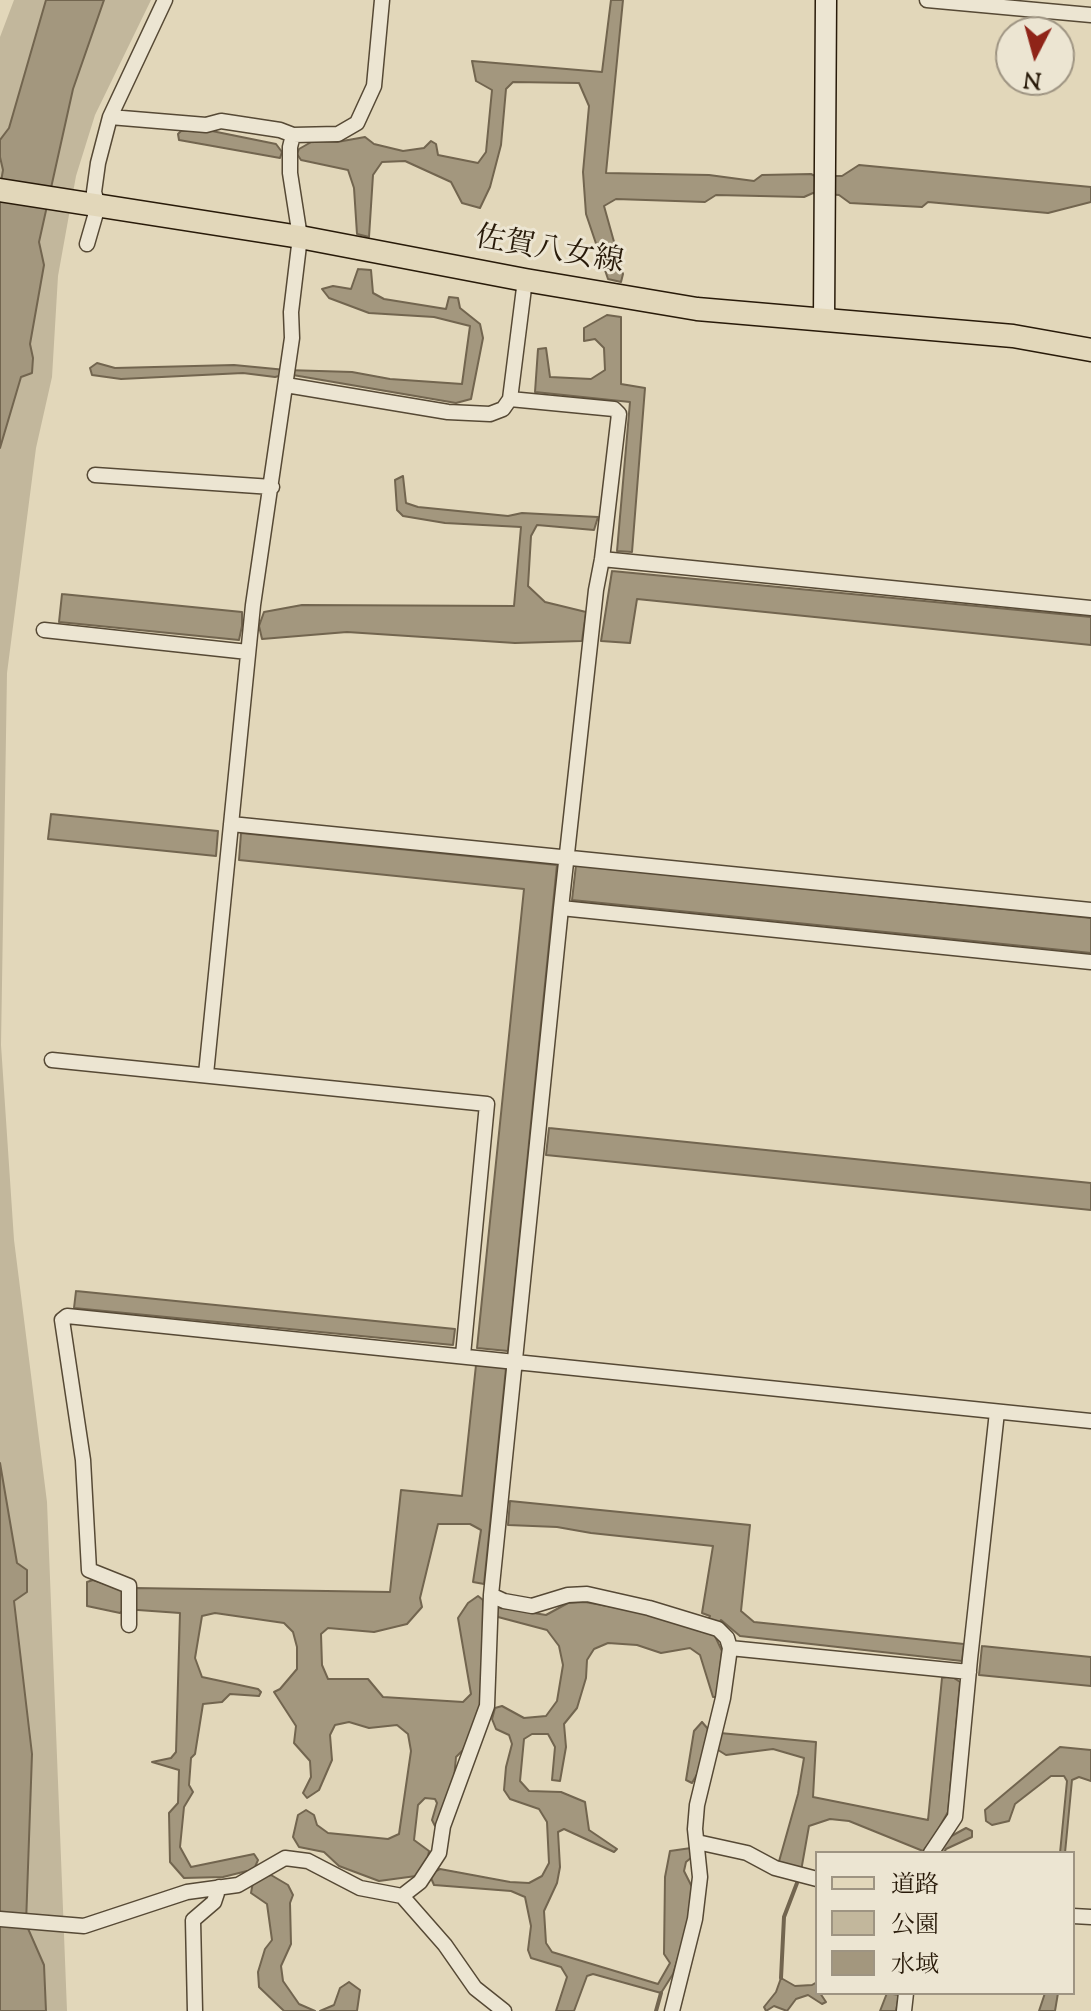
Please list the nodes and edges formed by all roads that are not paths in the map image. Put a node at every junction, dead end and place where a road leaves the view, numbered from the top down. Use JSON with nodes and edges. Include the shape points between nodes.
{"nodes":[{"id":1,"x":165,"y":0,"type":"edge"},
{"id":2,"x":382,"y":0,"type":"edge"},
{"id":3,"x":826,"y":0,"type":"edge"},
{"id":4,"x":927,"y":0,"type":"edge"},
{"id":5,"x":1091,"y":15,"type":"edge"},
{"id":6,"x":110,"y":117,"type":"junction"},
{"id":7,"x":293,"y":135,"type":"junction"},
{"id":8,"x":0,"y":190,"type":"edge"},
{"id":9,"x":94,"y":205,"type":"junction"},
{"id":10,"x":300,"y":237,"type":"junction"},
{"id":11,"x":87,"y":244,"type":"dead end"},
{"id":12,"x":525,"y":280,"type":"junction"},
{"id":13,"x":824,"y":320,"type":"junction"},
{"id":14,"x":1091,"y":350,"type":"edge"},
{"id":15,"x":287,"y":377,"type":"junction"},
{"id":16,"x":510,"y":399,"type":"junction"},
{"id":17,"x":95,"y":475,"type":"dead end"},
{"id":18,"x":272,"y":487,"type":"junction"},
{"id":19,"x":602,"y":559,"type":"junction"},
{"id":20,"x":1091,"y":608,"type":"edge"},
{"id":21,"x":44,"y":630,"type":"dead end"},
{"id":22,"x":248,"y":652,"type":"junction"},
{"id":23,"x":231,"y":824,"type":"junction"},
{"id":24,"x":567,"y":857,"type":"junction"},
{"id":25,"x":561,"y":908,"type":"junction"},
{"id":26,"x":1091,"y":910,"type":"edge"},
{"id":27,"x":1091,"y":962,"type":"edge"},
{"id":28,"x":52,"y":1060,"type":"dead end"},
{"id":29,"x":206,"y":1074,"type":"junction"},
{"id":30,"x":463,"y":1355,"type":"junction"},
{"id":31,"x":516,"y":1360,"type":"junction"},
{"id":32,"x":997,"y":1412,"type":"junction"},
{"id":33,"x":1091,"y":1421,"type":"edge"},
{"id":34,"x":491,"y":1595,"type":"junction"},
{"id":35,"x":129,"y":1625,"type":"dead end"},
{"id":36,"x":730,"y":1648,"type":"junction"},
{"id":37,"x":970,"y":1660,"type":"junction"},
{"id":38,"x":697,"y":1842,"type":"junction"},
{"id":39,"x":936,"y":1843,"type":"edge"},
{"id":40,"x":815,"y":1878,"type":"edge"},
{"id":41,"x":219,"y":1887,"type":"junction"},
{"id":42,"x":402,"y":1896,"type":"junction"},
{"id":43,"x":0,"y":1919,"type":"edge"},
{"id":44,"x":195,"y":2011,"type":"edge"},
{"id":45,"x":504,"y":2011,"type":"edge"},
{"id":46,"x":672,"y":2011,"type":"edge"}],
"edges":[{"from":1,"to":6,"type":"street"},
{"from":2,"to":7,"type":"street","via":[[374,86],[357,123],[338,134]]},
{"from":3,"to":13,"type":"street"},
{"from":4,"to":5,"type":"street"},
{"from":6,"to":7,"type":"street","via":[[206,125],[221,121]]},
{"from":6,"to":9,"type":"street"},
{"from":7,"to":10,"type":"street","via":[[289,159]]},
{"from":8,"to":9,"type":"main road","name":"佐賀八女線"},
{"from":9,"to":10,"type":"main road","name":"佐賀八女線"},
{"from":9,"to":11,"type":"street"},
{"from":10,"to":12,"type":"main road","name":"佐賀八女線"},
{"from":10,"to":15,"type":"street"},
{"from":12,"to":13,"type":"main road","name":"佐賀八女線","via":[[697,309]]},
{"from":12,"to":16,"type":"street"},
{"from":13,"to":14,"type":"main road","name":"佐賀八女線","via":[[1013,336]]},
{"from":15,"to":16,"type":"street","via":[[448,412],[490,414]]},
{"from":15,"to":18,"type":"street"},
{"from":16,"to":19,"type":"street","via":[[614,409],[619,414]]},
{"from":17,"to":18,"type":"street"},
{"from":18,"to":22,"type":"street"},
{"from":19,"to":20,"type":"street"},
{"from":19,"to":24,"type":"street"},
{"from":21,"to":22,"type":"street"},
{"from":22,"to":23,"type":"street"},
{"from":23,"to":24,"type":"street"},
{"from":23,"to":29,"type":"street"},
{"from":24,"to":25,"type":"street"},
{"from":24,"to":26,"type":"street"},
{"from":25,"to":27,"type":"street"},
{"from":25,"to":31,"type":"street"},
{"from":28,"to":29,"type":"street"},
{"from":29,"to":30,"type":"street","via":[[487,1104]]},
{"from":30,"to":31,"type":"street"},
{"from":30,"to":35,"type":"street","via":[[67,1316],[62,1320],[83,1460],[89,1570],[129,1586]]},
{"from":31,"to":32,"type":"street"},
{"from":31,"to":34,"type":"street"},
{"from":32,"to":33,"type":"street"},
{"from":32,"to":37,"type":"street"},
{"from":34,"to":36,"type":"street","via":[[532,1606],[587,1594],[711,1626],[727,1638]]},
{"from":34,"to":42,"type":"street","via":[[485,1716],[447,1813],[439,1853],[420,1882]]},
{"from":36,"to":37,"type":"street"},
{"from":36,"to":38,"type":"street","via":[[697,1805]]},
{"from":37,"to":39,"type":"street","via":[[955,1817]]},
{"from":38,"to":40,"type":"street","via":[[747,1853],[775,1868]]},
{"from":38,"to":46,"type":"street","via":[[695,1919]]},
{"from":41,"to":42,"type":"street","via":[[238,1885],[285,1858],[308,1861],[360,1888]]},
{"from":41,"to":43,"type":"street","via":[[187,1892],[84,1926]]},
{"from":41,"to":44,"type":"street","via":[[214,1902],[193,1920]]},
{"from":42,"to":45,"type":"street","via":[[475,1988]]}]}
